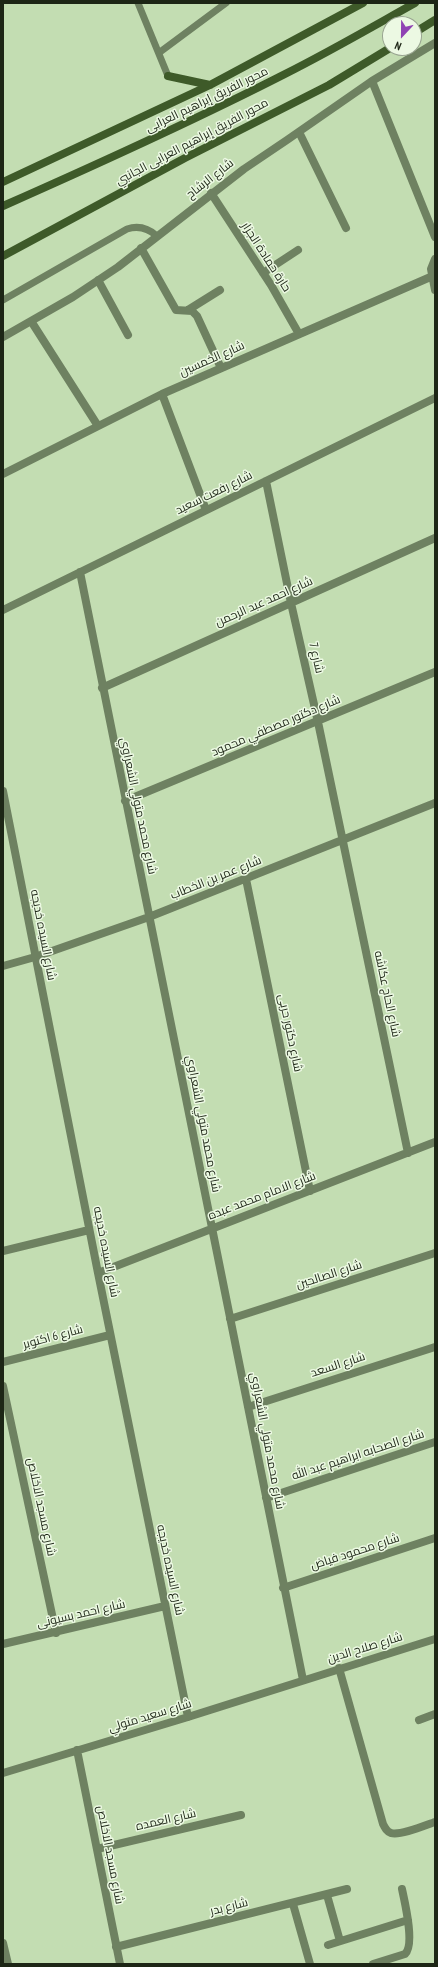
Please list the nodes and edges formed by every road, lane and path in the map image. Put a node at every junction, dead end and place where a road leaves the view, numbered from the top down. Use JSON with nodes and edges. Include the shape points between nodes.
{"nodes":[{"id":1,"x":138,"y":3,"type":"edge"},
{"id":2,"x":226,"y":3,"type":"edge"},
{"id":3,"x":363,"y":3,"type":"edge"},
{"id":4,"x":415,"y":3,"type":"edge"},
{"id":5,"x":435,"y":20,"type":"edge"},
{"id":6,"x":422,"y":28,"type":"edge"},
{"id":7,"x":435,"y":44,"type":"edge"},
{"id":8,"x":160,"y":52,"type":"junction"},
{"id":9,"x":382,"y":53,"type":"edge"},
{"id":10,"x":168,"y":76,"type":"joint"},
{"id":11,"x":372,"y":81,"type":"junction"},
{"id":12,"x":210,"y":86,"type":"junction"},
{"id":13,"x":299,"y":132,"type":"junction"},
{"id":14,"x":3,"y":182,"type":"edge"},
{"id":15,"x":211,"y":193,"type":"junction"},
{"id":16,"x":3,"y":206,"type":"edge"},
{"id":17,"x":346,"y":228,"type":"dead end"},
{"id":18,"x":157,"y":236,"type":"junction"},
{"id":19,"x":435,"y":237,"type":"edge"},
{"id":20,"x":141,"y":248,"type":"junction"},
{"id":21,"x":298,"y":250,"type":"dead end"},
{"id":22,"x":3,"y":256,"type":"edge"},
{"id":23,"x":435,"y":258,"type":"edge"},
{"id":24,"x":263,"y":273,"type":"junction"},
{"id":25,"x":433,"y":275,"type":"edge"},
{"id":26,"x":98,"y":280,"type":"junction"},
{"id":27,"x":220,"y":290,"type":"dead end"},
{"id":28,"x":435,"y":290,"type":"edge"},
{"id":29,"x":3,"y":300,"type":"edge"},
{"id":30,"x":188,"y":310,"type":"junction"},
{"id":31,"x":32,"y":321,"type":"junction"},
{"id":32,"x":299,"y":334,"type":"junction"},
{"id":33,"x":128,"y":335,"type":"dead end"},
{"id":34,"x":3,"y":337,"type":"edge"},
{"id":35,"x":221,"y":368,"type":"junction"},
{"id":36,"x":162,"y":394,"type":"junction"},
{"id":37,"x":435,"y":398,"type":"edge"},
{"id":38,"x":98,"y":426,"type":"junction"},
{"id":39,"x":3,"y":474,"type":"edge"},
{"id":40,"x":266,"y":481,"type":"junction"},
{"id":41,"x":206,"y":510,"type":"junction"},
{"id":42,"x":435,"y":538,"type":"edge"},
{"id":43,"x":80,"y":572,"type":"junction"},
{"id":44,"x":291,"y":603,"type":"junction"},
{"id":45,"x":3,"y":610,"type":"edge"},
{"id":46,"x":435,"y":672,"type":"edge"},
{"id":47,"x":102,"y":688,"type":"junction"},
{"id":48,"x":318,"y":722,"type":"junction"},
{"id":49,"x":3,"y":792,"type":"edge"},
{"id":50,"x":125,"y":802,"type":"junction"},
{"id":51,"x":435,"y":803,"type":"edge"},
{"id":52,"x":343,"y":840,"type":"junction"},
{"id":53,"x":246,"y":879,"type":"junction"},
{"id":54,"x":150,"y":917,"type":"junction"},
{"id":55,"x":35,"y":957,"type":"junction"},
{"id":56,"x":3,"y":966,"type":"edge"},
{"id":57,"x":435,"y":1142,"type":"edge"},
{"id":58,"x":408,"y":1153,"type":"junction"},
{"id":59,"x":310,"y":1191,"type":"junction"},
{"id":60,"x":212,"y":1228,"type":"junction"},
{"id":61,"x":89,"y":1230,"type":"junction"},
{"id":62,"x":3,"y":1251,"type":"edge"},
{"id":63,"x":435,"y":1253,"type":"edge"},
{"id":64,"x":98,"y":1273,"type":"junction"},
{"id":65,"x":230,"y":1319,"type":"junction"},
{"id":66,"x":110,"y":1334,"type":"junction"},
{"id":67,"x":435,"y":1347,"type":"edge"},
{"id":68,"x":3,"y":1362,"type":"edge"},
{"id":69,"x":3,"y":1386,"type":"edge"},
{"id":70,"x":248,"y":1407,"type":"junction"},
{"id":71,"x":435,"y":1442,"type":"edge"},
{"id":72,"x":266,"y":1498,"type":"junction"},
{"id":73,"x":435,"y":1538,"type":"edge"},
{"id":74,"x":283,"y":1588,"type":"junction"},
{"id":75,"x":165,"y":1606,"type":"junction"},
{"id":76,"x":56,"y":1633,"type":"junction"},
{"id":77,"x":435,"y":1639,"type":"edge"},
{"id":78,"x":3,"y":1644,"type":"edge"},
{"id":79,"x":339,"y":1668,"type":"junction"},
{"id":80,"x":303,"y":1680,"type":"junction"},
{"id":81,"x":435,"y":1714,"type":"edge"},
{"id":82,"x":188,"y":1718,"type":"junction"},
{"id":83,"x":418,"y":1720,"type":"dead end"},
{"id":84,"x":77,"y":1750,"type":"junction"},
{"id":85,"x":3,"y":1773,"type":"edge"},
{"id":86,"x":241,"y":1815,"type":"dead end"},
{"id":87,"x":435,"y":1822,"type":"edge"},
{"id":88,"x":97,"y":1849,"type":"junction"},
{"id":89,"x":347,"y":1889,"type":"dead end"},
{"id":90,"x":402,"y":1889,"type":"dead end"},
{"id":91,"x":327,"y":1895,"type":"junction"},
{"id":92,"x":292,"y":1904,"type":"junction"},
{"id":93,"x":408,"y":1920,"type":"junction"},
{"id":94,"x":340,"y":1941,"type":"junction"},
{"id":95,"x":3,"y":1943,"type":"edge"},
{"id":96,"x":328,"y":1945,"type":"dead end"},
{"id":97,"x":116,"y":1947,"type":"junction"},
{"id":98,"x":8,"y":1964,"type":"edge"},
{"id":99,"x":120,"y":1964,"type":"edge"},
{"id":100,"x":310,"y":1964,"type":"edge"},
{"id":101,"x":373,"y":1964,"type":"edge"}],
"edges":[{"from":1,"to":8,"type":"lane"},
{"from":2,"to":8,"type":"lane"},
{"from":3,"to":12,"type":"main road","name":"محور الفريق إبراهيم العرابى"},
{"from":4,"to":16,"type":"main road","name":"محور الفريق إبراهيم العرابى","via":[[286,74],[146,143]]},
{"from":5,"to":6,"type":"main road"},
{"from":7,"to":11,"type":"street","name":"شارع الرشاح"},
{"from":8,"to":10,"type":"lane"},
{"from":9,"to":22,"type":"main road","name":"محور الفريق إبراهيم العرابى الجانبي","via":[[329,84]]},
{"from":10,"to":12,"type":"main road"},
{"from":11,"to":13,"type":"street","name":"شارع الرشاح"},
{"from":11,"to":19,"type":"street"},
{"from":12,"to":14,"type":"main road","name":"محور الفريق إبراهيم العرابى"},
{"from":13,"to":15,"type":"street","name":"شارع الرشاح"},
{"from":13,"to":17,"type":"street"},
{"from":15,"to":18,"type":"street","name":"شارع الرشاح"},
{"from":15,"to":24,"type":"street","name":"حارة حمادة الجزار"},
{"from":18,"to":20,"type":"street","name":"شارع الرشاح"},
{"from":18,"to":29,"type":"lane","via":[[152,231],[140,227],[126,229]]},
{"from":20,"to":26,"type":"street","name":"شارع الرشاح"},
{"from":20,"to":30,"type":"street","via":[[176,310]]},
{"from":21,"to":24,"type":"street"},
{"from":23,"to":25,"type":"street","via":[[431,268]]},
{"from":24,"to":32,"type":"street","name":"حارة حمادة الجزار"},
{"from":25,"to":28,"type":"street"},
{"from":25,"to":32,"type":"street","name":"شارع الخمسين"},
{"from":26,"to":31,"type":"street","name":"شارع الرشاح"},
{"from":26,"to":33,"type":"street"},
{"from":27,"to":30,"type":"street"},
{"from":30,"to":35,"type":"street","via":[[197,316]]},
{"from":31,"to":34,"type":"street","name":"شارع الرشاح"},
{"from":31,"to":38,"type":"street"},
{"from":32,"to":35,"type":"street","name":"شارع الخمسين"},
{"from":35,"to":36,"type":"street","name":"شارع الخمسين"},
{"from":36,"to":38,"type":"street","name":"شارع الخمسين"},
{"from":36,"to":41,"type":"street"},
{"from":37,"to":40,"type":"street","name":"شارع رفعت سعيد"},
{"from":38,"to":39,"type":"street","name":"شارع الخمسين"},
{"from":40,"to":41,"type":"street","name":"شارع رفعت سعيد"},
{"from":40,"to":44,"type":"street","name":"شارع 7"},
{"from":41,"to":43,"type":"street","name":"شارع رفعت سعيد"},
{"from":42,"to":44,"type":"street","name":"شارع احمد عبد الرحمن"},
{"from":43,"to":45,"type":"street","name":"شارع رفعت سعيد"},
{"from":43,"to":47,"type":"street","name":"شارع محمد متولي الشعراوي"},
{"from":44,"to":47,"type":"street","name":"شارع احمد عبد الرحمن"},
{"from":44,"to":48,"type":"street","name":"شارع 7"},
{"from":46,"to":48,"type":"street","name":"شارع دكتور مصطفي محمود"},
{"from":47,"to":50,"type":"street","name":"شارع محمد متولي الشعراوي"},
{"from":48,"to":50,"type":"street","name":"شارع دكتور مصطفي محمود"},
{"from":48,"to":52,"type":"street","name":"شارع 7"},
{"from":49,"to":55,"type":"street","name":"شارع السيده خديجه"},
{"from":50,"to":54,"type":"street","name":"شارع محمد متولي الشعراوي"},
{"from":51,"to":52,"type":"street","name":"شارع عمر بن الخطاب"},
{"from":52,"to":53,"type":"street","name":"شارع عمر بن الخطاب"},
{"from":52,"to":58,"type":"street","name":"شارع الحاج عكاشه"},
{"from":53,"to":54,"type":"street","name":"شارع عمر بن الخطاب"},
{"from":53,"to":59,"type":"street","name":"شارع دكتور حربى"},
{"from":54,"to":55,"type":"street","name":"شارع عمر بن الخطاب"},
{"from":54,"to":60,"type":"street","name":"شارع محمد متولي الشعراوي"},
{"from":55,"to":56,"type":"street","name":"شارع عمر بن الخطاب"},
{"from":55,"to":61,"type":"street","name":"شارع السيده خديجه"},
{"from":57,"to":58,"type":"street","name":"شارع الامام محمد عبده"},
{"from":58,"to":59,"type":"street","name":"شارع الامام محمد عبده"},
{"from":59,"to":60,"type":"street","name":"شارع الامام محمد عبده"},
{"from":60,"to":64,"type":"street","name":"شارع الامام محمد عبده"},
{"from":60,"to":65,"type":"street","name":"شارع محمد متولي الشعراوي"},
{"from":61,"to":62,"type":"street"},
{"from":61,"to":64,"type":"street","name":"شارع السيده خديجه"},
{"from":63,"to":65,"type":"street","name":"شارع الصالحين"},
{"from":64,"to":66,"type":"street","name":"شارع السيده خديجه"},
{"from":65,"to":70,"type":"street","name":"شارع محمد متولي الشعراوي"},
{"from":66,"to":68,"type":"street","name":"شارع 6 اكتوبر"},
{"from":66,"to":75,"type":"street","name":"شارع السيده خديجه"},
{"from":67,"to":70,"type":"street","name":"شارع السعد"},
{"from":69,"to":76,"type":"street","name":"شارع مسجد الاخلاص"},
{"from":70,"to":72,"type":"street","name":"شارع محمد متولي الشعراوي"},
{"from":71,"to":72,"type":"street","name":"شارع الصحابه ابراهيم عبد الله"},
{"from":72,"to":74,"type":"street","name":"شارع محمد متولي الشعراوي"},
{"from":73,"to":74,"type":"street","name":"شارع محمود فياض"},
{"from":74,"to":80,"type":"street","name":"شارع محمد متولي الشعراوي"},
{"from":75,"to":76,"type":"street","name":"شارع احمد بسيونى"},
{"from":75,"to":82,"type":"street","name":"شارع السيده خديجه"},
{"from":76,"to":78,"type":"street","name":"شارع احمد بسيونى"},
{"from":77,"to":79,"type":"street","name":"شارع صلاح الدين"},
{"from":79,"to":80,"type":"street","name":"شارع صلاح الدين"},
{"from":79,"to":87,"type":"street","via":[[386,1830],[392,1834],[399,1833]]},
{"from":80,"to":82,"type":"street","name":"شارع سعيد متولي"},
{"from":81,"to":83,"type":"street"},
{"from":82,"to":84,"type":"street","name":"شارع سعيد متولي"},
{"from":84,"to":85,"type":"street","name":"شارع سعيد متولي"},
{"from":84,"to":88,"type":"street","name":"شارع مسجد الاخلاص"},
{"from":86,"to":88,"type":"street","name":"شارع العمده"},
{"from":88,"to":97,"type":"street","name":"شارع مسجد الاخلاص"},
{"from":89,"to":91,"type":"street","name":"شارع بدر"},
{"from":90,"to":93,"type":"street"},
{"from":91,"to":92,"type":"street","name":"شارع بدر"},
{"from":91,"to":94,"type":"street"},
{"from":92,"to":97,"type":"street","name":"شارع بدر"},
{"from":92,"to":100,"type":"street"},
{"from":93,"to":94,"type":"street"},
{"from":93,"to":101,"type":"street","via":[[408,1951]]},
{"from":94,"to":96,"type":"street"},
{"from":95,"to":98,"type":"street"},
{"from":97,"to":99,"type":"street","name":"شارع مسجد الاخلاص"}]}
